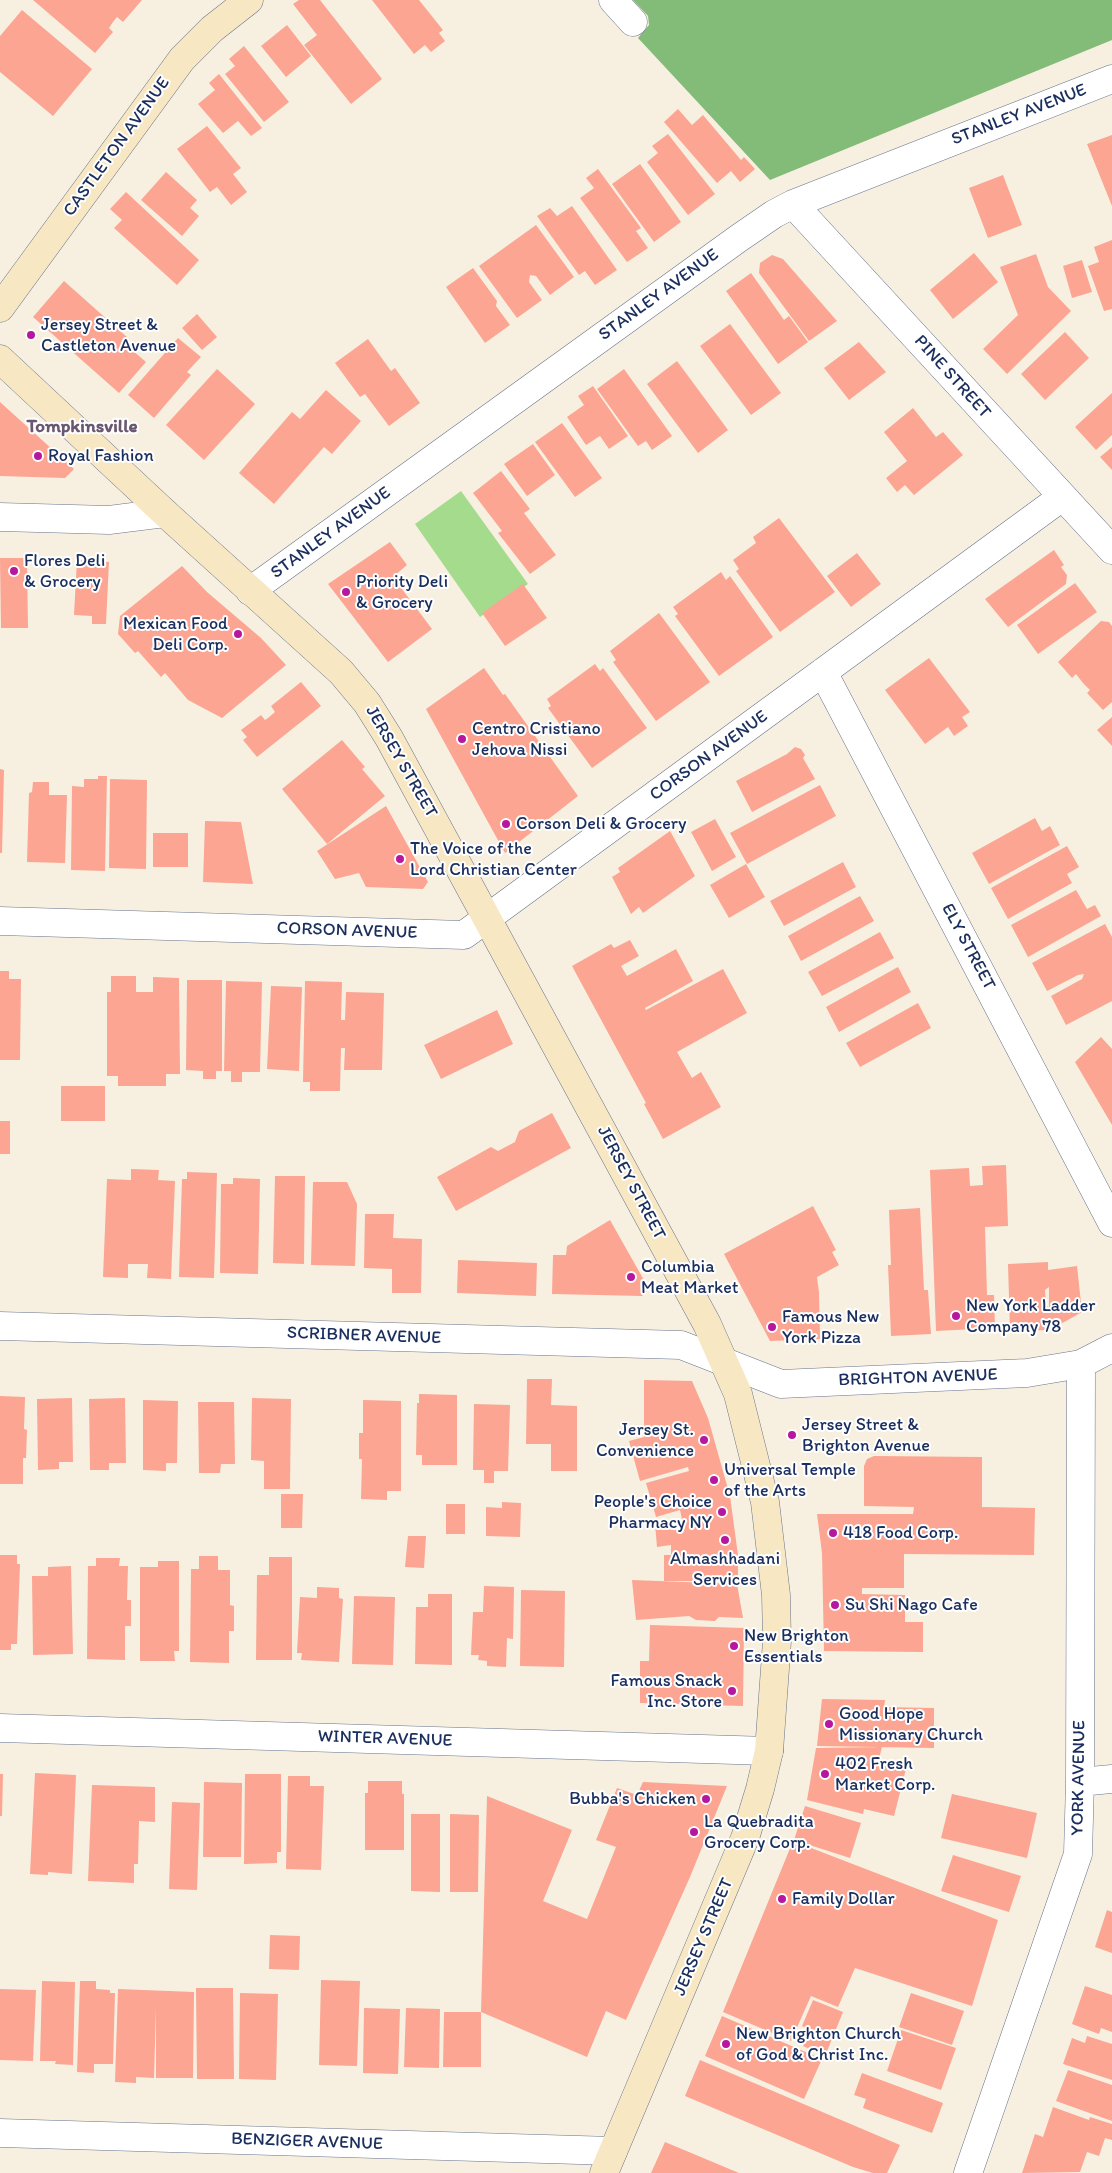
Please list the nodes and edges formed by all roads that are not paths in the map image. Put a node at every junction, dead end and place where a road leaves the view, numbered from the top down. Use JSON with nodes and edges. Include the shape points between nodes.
{"nodes":[{"id":1,"x":249,"y":0,"type":"edge"},
{"id":2,"x":613,"y":0,"type":"edge"},
{"id":3,"x":633,"y":22,"type":"dead end"},
{"id":4,"x":1112,"y":79,"type":"edge"},
{"id":5,"x":793,"y":204,"type":"junction"},
{"id":6,"x":0,"y":308,"type":"edge"},
{"id":7,"x":0,"y":359,"type":"edge"},
{"id":8,"x":1062,"y":497,"type":"junction"},
{"id":9,"x":165,"y":513,"type":"junction"},
{"id":10,"x":0,"y":517,"type":"edge"},
{"id":11,"x":1112,"y":550,"type":"edge"},
{"id":12,"x":250,"y":591,"type":"junction"},
{"id":13,"x":823,"y":672,"type":"junction"},
{"id":14,"x":488,"y":918,"type":"junction"},
{"id":15,"x":0,"y":921,"type":"edge"},
{"id":16,"x":1112,"y":1223,"type":"edge"},
{"id":17,"x":0,"y":1326,"type":"edge"},
{"id":18,"x":1112,"y":1348,"type":"edge"},
{"id":19,"x":724,"y":1361,"type":"junction"},
{"id":20,"x":1081,"y":1364,"type":"junction"},
{"id":21,"x":0,"y":1728,"type":"edge"},
{"id":22,"x":769,"y":1751,"type":"junction"},
{"id":23,"x":1112,"y":1778,"type":"edge"},
{"id":24,"x":1080,"y":1782,"type":"junction"},
{"id":25,"x":0,"y":2133,"type":"edge"},
{"id":26,"x":609,"y":2162,"type":"edge"},
{"id":27,"x":968,"y":2173,"type":"edge"}],
"edges":[{"from":1,"to":6,"type":"street","name":"CASTLETON AVENUE","via":[[212,29],[182,59]]},
{"from":2,"to":3,"type":"street"},
{"from":4,"to":5,"type":"street","name":"STANLEY AVENUE"},
{"from":5,"to":8,"type":"street","name":"PINE STREET"},
{"from":5,"to":12,"type":"street","name":"STANLEY AVENUE","via":[[747,232]]},
{"from":7,"to":9,"type":"street","name":"JERSEY STREET"},
{"from":8,"to":11,"type":"street","name":"PINE STREET"},
{"from":8,"to":13,"type":"street","name":"CORSON AVENUE"},
{"from":9,"to":10,"type":"street","via":[[109,520]]},
{"from":9,"to":12,"type":"street","name":"JERSEY STREET"},
{"from":12,"to":14,"type":"street","name":"JERSEY STREET","via":[[342,672],[367,703]]},
{"from":13,"to":14,"type":"street","name":"CORSON AVENUE"},
{"from":13,"to":16,"type":"street","name":"ELY STREET"},
{"from":14,"to":15,"type":"street","name":"CORSON AVENUE","via":[[464,935]]},
{"from":14,"to":19,"type":"street","name":"JERSEY STREET"},
{"from":17,"to":19,"type":"street","name":"SCRIBNER AVENUE","via":[[681,1345]]},
{"from":18,"to":20,"type":"street","name":"BRIGHTON AVENUE"},
{"from":19,"to":20,"type":"street","name":"BRIGHTON AVENUE","via":[[780,1384],[1027,1373]]},
{"from":19,"to":22,"type":"street","name":"JERSEY STREET","via":[[738,1394],[769,1528],[777,1617]]},
{"from":20,"to":24,"type":"street","name":"YORK AVENUE"},
{"from":21,"to":22,"type":"street","name":"WINTER AVENUE"},
{"from":22,"to":26,"type":"street","name":"JERSEY STREET","via":[[745,1838]]},
{"from":23,"to":24,"type":"street"},
{"from":24,"to":27,"type":"street","name":"YORK AVENUE","via":[[1078,1854]]},
{"from":25,"to":26,"type":"street","name":"BENZIGER AVENUE"}]}
